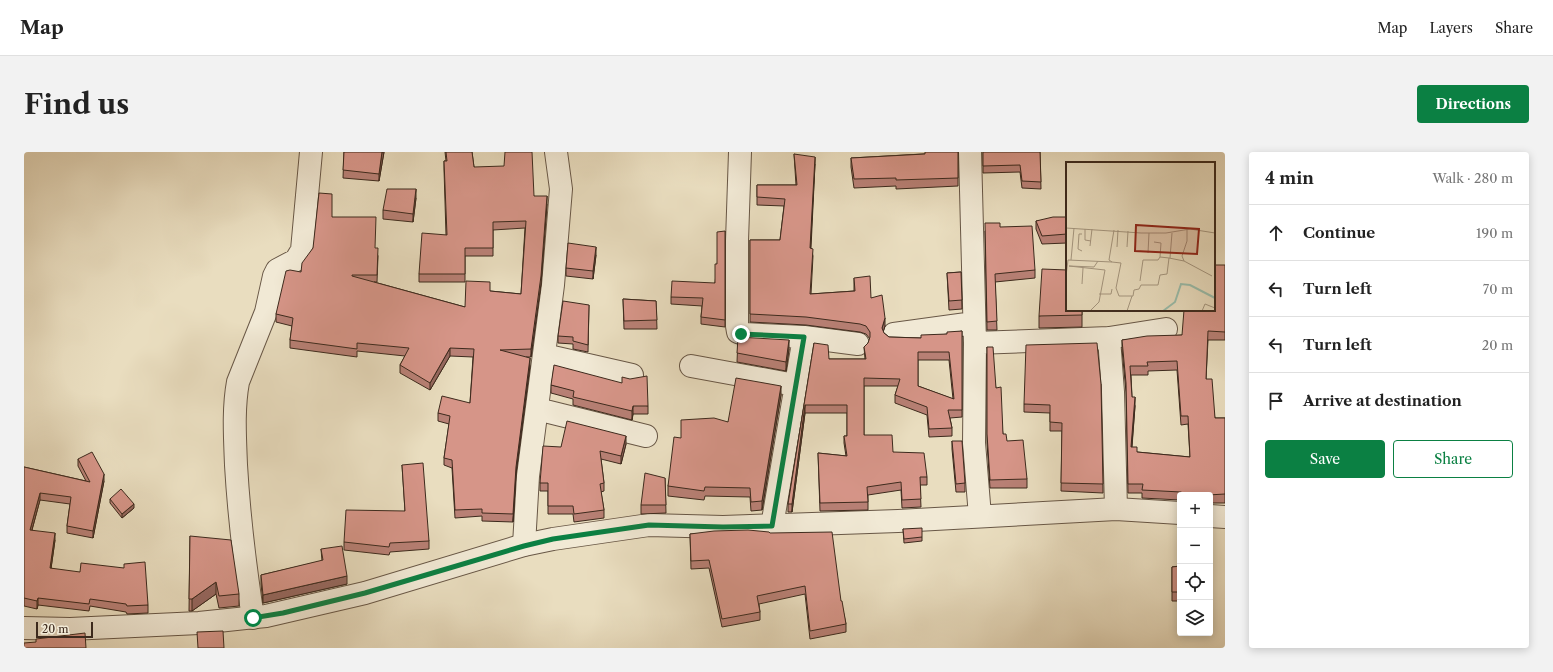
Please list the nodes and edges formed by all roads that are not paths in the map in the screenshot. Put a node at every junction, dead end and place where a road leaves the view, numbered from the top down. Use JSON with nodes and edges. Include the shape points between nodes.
{"nodes":[{"id":1,"x":311,"y":152,"type":"edge"},
{"id":2,"x":556,"y":152,"type":"edge"},
{"id":3,"x":740,"y":152,"type":"edge"},
{"id":4,"x":970,"y":152,"type":"edge"},
{"id":5,"x":1166,"y":329,"type":"dead end"},
{"id":6,"x":974,"y":333,"type":"junction"},
{"id":7,"x":894,"y":334,"type":"dead end"},
{"id":8,"x":804,"y":337,"type":"junction"},
{"id":9,"x":1109,"y":338,"type":"junction"},
{"id":10,"x":858,"y":344,"type":"dead end"},
{"id":11,"x":544,"y":355,"type":"junction"},
{"id":12,"x":691,"y":366,"type":"dead end"},
{"id":13,"x":632,"y":375,"type":"dead end"},
{"id":14,"x":795,"y":385,"type":"junction"},
{"id":15,"x":537,"y":409,"type":"junction"},
{"id":16,"x":646,"y":436,"type":"dead end"},
{"id":17,"x":1116,"y":509,"type":"junction"},
{"id":18,"x":1177,"y":513,"type":"edge"},
{"id":19,"x":980,"y":516,"type":"junction"},
{"id":20,"x":1213,"y":516,"type":"edge"},
{"id":21,"x":1225,"y":517,"type":"edge"},
{"id":22,"x":772,"y":526,"type":"junction"},
{"id":23,"x":524,"y":546,"type":"junction"},
{"id":24,"x":253,"y":618,"type":"junction"},
{"id":25,"x":24,"y":628,"type":"edge"}],
"edges":[{"from":1,"to":24,"type":"street","via":[[302,250],[296,260],[277,270],[274,276],[266,312],[236,392],[238,514]]},
{"from":2,"to":11,"type":"street","via":[[561,190]]},
{"from":3,"to":8,"type":"street","via":[[737,241],[738,332]]},
{"from":4,"to":6,"type":"street"},
{"from":5,"to":9,"type":"street"},
{"from":6,"to":7,"type":"street"},
{"from":6,"to":9,"type":"street"},
{"from":6,"to":19,"type":"street","via":[[974,443]]},
{"from":8,"to":10,"type":"street"},
{"from":8,"to":14,"type":"street"},
{"from":9,"to":17,"type":"street"},
{"from":11,"to":13,"type":"street"},
{"from":11,"to":15,"type":"street"},
{"from":12,"to":14,"type":"street"},
{"from":14,"to":22,"type":"street"},
{"from":15,"to":16,"type":"street"},
{"from":15,"to":23,"type":"street","via":[[528,476]]},
{"from":17,"to":18,"type":"street"},
{"from":17,"to":19,"type":"street"},
{"from":19,"to":22,"type":"street"},
{"from":20,"to":21,"type":"street"},
{"from":22,"to":23,"type":"street","via":[[649,525],[553,539]]},
{"from":23,"to":24,"type":"street","via":[[365,593]]},
{"from":24,"to":25,"type":"street","via":[[199,623]]}]}
